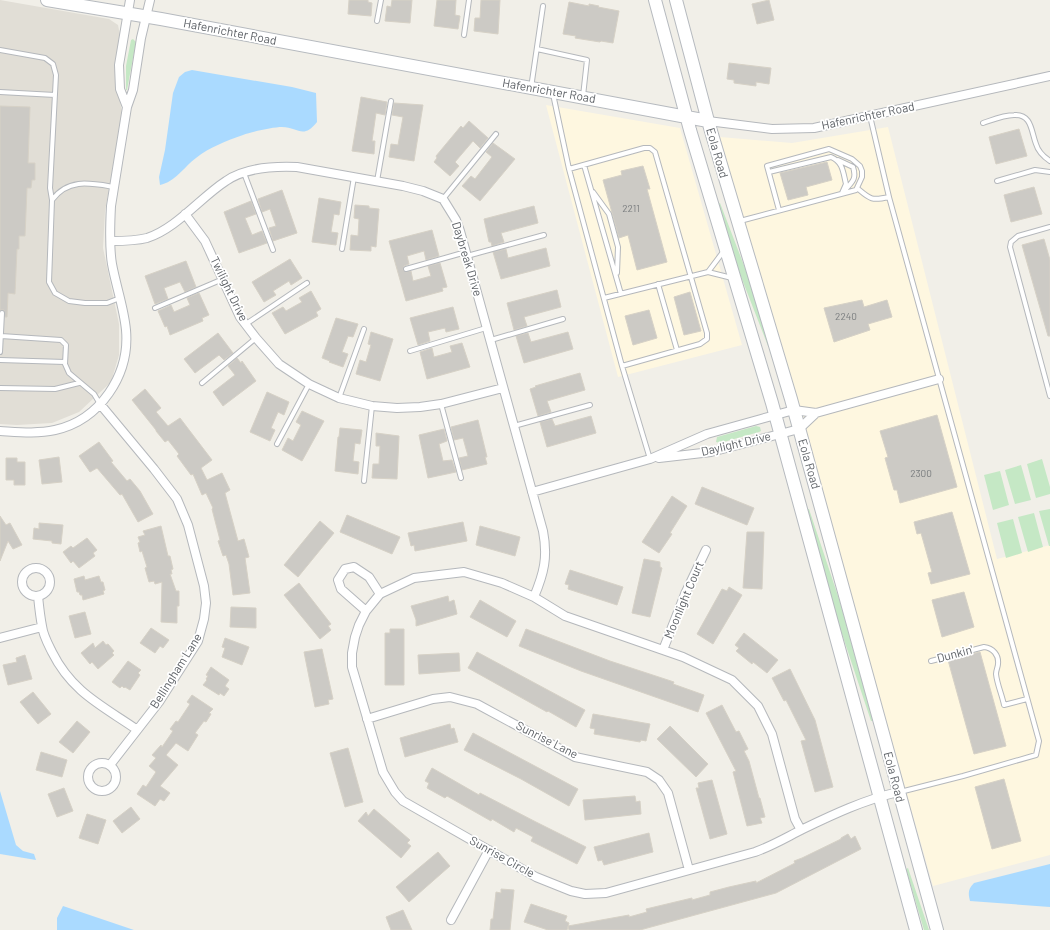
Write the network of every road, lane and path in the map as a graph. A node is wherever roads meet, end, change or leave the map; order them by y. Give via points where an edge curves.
1 (47, 0) edge
2 (130, 0) edge
3 (150, 0) edge
4 (381, 0) edge
5 (469, 0) edge
6 (655, 0) edge
7 (676, 0) edge
8 (543, 6) dead end
9 (128, 13) junction
10 (146, 16) junction
11 (378, 21) dead end
12 (464, 35) dead end
13 (0, 50) edge
14 (537, 50) junction
15 (1050, 76) edge
16 (531, 88) junction
17 (0, 92) edge
18 (553, 92) junction
19 (55, 95) junction
20 (583, 97) junction
21 (391, 101) dead end
22 (127, 107) junction
23 (687, 116) junction
24 (870, 116) junction
25 (708, 121) junction
26 (983, 122) dead end
27 (496, 134) dead end
28 (837, 160) junction
29 (1050, 161) edge
30 (584, 165) junction
31 (569, 169) junction
32 (244, 172) junction
33 (769, 172) junction
34 (1050, 172) edge
35 (354, 178) junction
36 (997, 181) dead end
37 (377, 182) junction
38 (114, 187) junction
39 (591, 188) junction
40 (857, 188) junction
41 (842, 193) junction
42 (889, 197) junction
43 (443, 199) junction
44 (52, 200) junction
45 (779, 210) junction
46 (185, 214) junction
47 (738, 221) junction
48 (1050, 227) edge
49 (544, 235) dead end
50 (111, 241) junction
51 (725, 247) junction
52 (342, 249) dead end
53 (273, 250) dead end
54 (467, 254) junction
55 (406, 269) dead end
56 (708, 272) junction
57 (691, 276) junction
58 (616, 277) junction
59 (223, 279) junction
60 (735, 280) junction
61 (307, 283) dead end
62 (658, 284) junction
63 (621, 294) junction
64 (120, 298) junction
65 (604, 298) junction
66 (155, 308) dead end
67 (2, 313) dead end
68 (562, 319) dead end
69 (246, 324) junction
70 (487, 328) junction
71 (364, 329) dead end
72 (1, 336) junction
73 (256, 338) junction
74 (491, 340) junction
75 (410, 350) dead end
76 (677, 350) junction
77 (0, 352) edge
78 (0, 360) edge
79 (65, 362) junction
80 (622, 366) junction
81 (940, 379) junction
82 (79, 383) junction
83 (202, 383) dead end
84 (309, 384) junction
85 (0, 388) edge
86 (503, 388) junction
87 (1050, 396) edge
88 (339, 398) junction
89 (100, 404) junction
90 (441, 404) junction
91 (590, 405) dead end
92 (372, 406) junction
93 (794, 410) junction
94 (816, 413) junction
95 (775, 415) junction
96 (514, 426) junction
97 (799, 429) junction
98 (0, 431) edge
99 (780, 434) junction
100 (277, 444) dead end
101 (650, 459) junction
102 (461, 478) dead end
103 (364, 481) dead end
104 (532, 492) junction
105 (706, 550) dead end
106 (380, 594) junction
107 (38, 596) dead end
108 (534, 597) junction
109 (366, 611) junction
110 (42, 627) junction
111 (0, 638) edge
112 (663, 650) junction
113 (931, 661) dead end
114 (1027, 699) junction
115 (368, 719) junction
116 (136, 729) junction
117 (110, 765) dead end
118 (898, 792) junction
119 (880, 797) junction
120 (801, 830) junction
121 (489, 850) junction
122 (689, 870) junction
123 (451, 920) dead end
124 (916, 930) edge
125 (937, 930) edge

1 - 9 street, Hafenrichter Road
2 - 9 street
3 - 10 street
4 - 11 lane
5 - 12 lane
6 - 23 street, Eola Road
7 - 25 street, Eola Road
8 - 14 lane
9 - 10 street, Hafenrichter Road
9 - 22 street via 119,65 120,89
10 - 16 street, Hafenrichter Road
10 - 22 street via 133,90
13 - 19 lane via 45,58 53,64 56,75
14 - 16 lane
14 - 20 lane via 587,60
15 - 24 street, Hafenrichter Road
16 - 18 street, Hafenrichter Road
17 - 19 lane
18 - 20 street, Hafenrichter Road
18 - 31 lane
19 - 44 lane via 50,188
20 - 23 street, Hafenrichter Road
21 - 37 lane
22 - 38 street
23 - 25 street, Hafenrichter Road
23 - 51 street, Eola Road
24 - 25 street, Hafenrichter Road via 814,128 795,129 772,129
24 - 42 lane
25 - 47 street, Eola Road
26 - 29 lane via 1013,115 1027,118 1036,145
27 - 43 lane
28 - 33 lane via 831,157 823,158
28 - 41 lane via 846,184
28 - 41 lane via 853,167 855,174 853,181
30 - 31 lane
30 - 39 lane
30 - 57 lane via 644,148 656,152
31 - 65 lane
32 - 35 street via 280,166
32 - 46 street via 227,180
32 - 53 lane
33 - 40 lane via 767,166 829,149 852,158 860,166 862,177
33 - 45 lane
34 - 36 lane via 1035,170
35 - 37 street
35 - 52 lane
37 - 43 street via 423,191
38 - 44 lane via 72,185 57,193
38 - 50 street via 110,219
39 - 58 lane
39 - 58 lane via 609,214 618,247
40 - 41 lane
40 - 42 lane via 875,200
41 - 45 lane
42 - 81 lane
43 - 54 street, Daybreak Drive via 456,220
44 - 64 lane via 49,282 55,293 69,301 85,303 107,303
45 - 47 lane
46 - 50 street via 166,229 148,237
46 - 59 street, Twilight Drive via 205,241
47 - 93 street, Eola Road
48 - 87 lane via 1015,237 1010,247
49 - 54 lane
50 - 64 street via 112,262
51 - 56 lane
51 - 60 street, Eola Road
54 - 55 lane
54 - 70 street, Daybreak Drive
56 - 57 lane
56 - 60 lane
57 - 62 lane
57 - 76 lane via 707,333 706,339 700,344
58 - 63 lane
59 - 66 lane
59 - 69 street, Twilight Drive via 240,317
60 - 95 street, Eola Road
61 - 69 lane
62 - 63 lane
62 - 76 lane
63 - 65 lane
64 - 89 street via 126,330 125,354 116,382
65 - 80 lane
67 - 72 lane
68 - 74 lane
69 - 73 street, Twilight Drive
70 - 74 street, Daybreak Drive
70 - 75 lane
71 - 88 lane
72 - 77 lane
72 - 79 lane via 61,340 66,345
73 - 83 lane
73 - 84 street, Twilight Drive via 279,364
74 - 86 street, Daybreak Drive
76 - 80 lane
78 - 79 lane
79 - 82 lane via 69,373
80 - 101 lane
81 - 94 street, Daylight Drive
81 - 114 lane
82 - 85 lane via 55,388
82 - 89 lane via 94,394
84 - 88 street, Twilight Drive
84 - 100 lane
86 - 90 street, Twilight Drive
86 - 96 street, Daybreak Drive
88 - 92 street, Twilight Drive
89 - 98 street via 83,419 70,426 38,432
89 - 116 street, Bellingham Lane via 177,499 188,525 206,594 204,619 198,640 158,702
90 - 92 street, Twilight Drive via 420,408
90 - 102 lane
91 - 96 lane
92 - 103 lane
93 - 94 street, Daylight Drive
93 - 95 street, Daylight Drive
93 - 97 street, Eola Road
94 - 97 street, Daylight Drive
95 - 99 street, Eola Road
95 - 101 street, Daylight Drive via 707,434
96 - 104 street, Daybreak Drive
97 - 99 street, Daylight Drive
97 - 118 street, Eola Road
99 - 101 street, Daylight Drive via 712,452
99 - 119 street, Eola Road
101 - 104 street, Daylight Drive
104 - 108 street, Daybreak Drive via 543,531 546,555 543,574
105 - 112 street, Moonlight Court
106 - 108 street, Sunrise Circle via 414,578 464,572 502,583
106 - 109 street, Sunrise Circle
106 - 109 street via 369,578 354,567 345,569 338,580 341,589
107 - 110 street
108 - 112 street, Sunrise Circle via 565,616
109 - 115 street, Sunrise Circle via 355,637 352,667
110 - 111 street
110 - 116 street via 57,662 74,685
112 - 120 street, Sunrise Circle via 732,680 758,706 772,734 795,819
113 - 114 lane, Dunkin' via 984,647 989,648 994,651 998,663 996,673 1004,704
114 - 118 lane via 1039,741 1036,754
115 - 121 street, Sunrise Circle via 383,772 395,792 404,801
115 - 122 street, Sunrise Lane via 433,699 450,697 477,704 575,757 647,772 659,780 668,793
116 - 117 street, Bellingham Lane
118 - 119 street, Sunrise Circle
118 - 125 street, Eola Road
119 - 120 street, Sunrise Circle via 846,808
119 - 124 street, Eola Road
120 - 122 street, Sunrise Circle via 755,852
121 - 122 street, Sunrise Circle via 536,877 585,894 606,892
121 - 123 street

